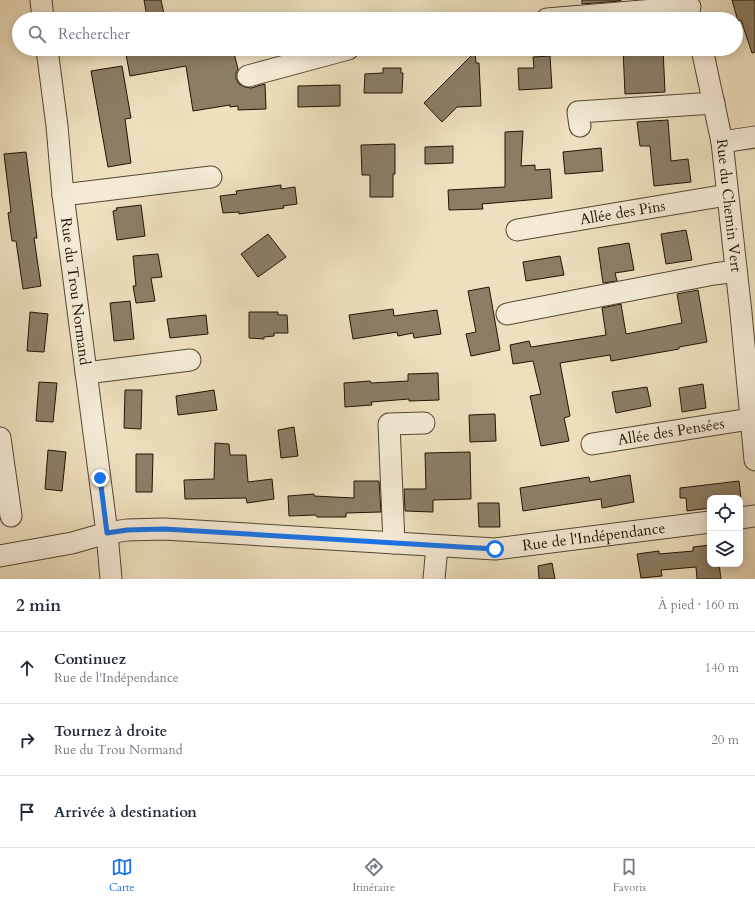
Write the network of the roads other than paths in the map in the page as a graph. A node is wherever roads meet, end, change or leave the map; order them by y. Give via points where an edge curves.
1 (41, 0) edge
2 (691, 9) edge
3 (42, 12) edge
4 (648, 12) edge
5 (48, 56) edge
6 (322, 56) edge
7 (704, 56) edge
8 (248, 76) dead end
9 (714, 103) junction
10 (580, 126) dead end
11 (755, 138) edge
12 (722, 142) junction
13 (211, 177) dead end
14 (63, 195) junction
15 (727, 195) junction
16 (517, 230) dead end
17 (736, 271) junction
18 (507, 314) dead end
19 (190, 360) dead end
20 (86, 373) junction
21 (750, 419) junction
22 (424, 423) dead end
23 (0, 438) edge
24 (592, 444) dead end
25 (755, 460) edge
26 (10, 516) dead end
27 (755, 516) edge
28 (743, 518) edge
29 (707, 522) edge
30 (107, 533) junction
31 (394, 543) junction
32 (437, 546) junction
33 (0, 556) edge
34 (111, 579) edge
35 (434, 579) edge

1 - 3 street
2 - 4 street
5 - 14 street, Rue du Trou Normand
6 - 8 street
7 - 9 street, Rue du Chemin Vert
9 - 10 street via 578,112
9 - 12 street, Rue du Chemin Vert
11 - 12 street
12 - 15 street, Rue du Chemin Vert
13 - 14 street
14 - 20 street, Rue du Trou Normand
15 - 16 street, Allée des Pins
15 - 17 street, Rue du Chemin Vert
17 - 18 street
17 - 21 street, Rue du Chemin Vert
19 - 20 street
20 - 30 street, Rue du Trou Normand
21 - 24 street, Allée des Pensées
21 - 25 street, Rue du Chemin Vert
22 - 31 street via 389,424
23 - 26 street
27 - 28 street
29 - 32 street, Rue de l'Indépendance via 495,549
30 - 31 street, Rue de l'Indépendance via 164,529
30 - 33 street, Rue de l'Indépendance via 72,543
30 - 34 street, Rue du Trou Normand
31 - 32 street, Rue de l'Indépendance
32 - 35 street

